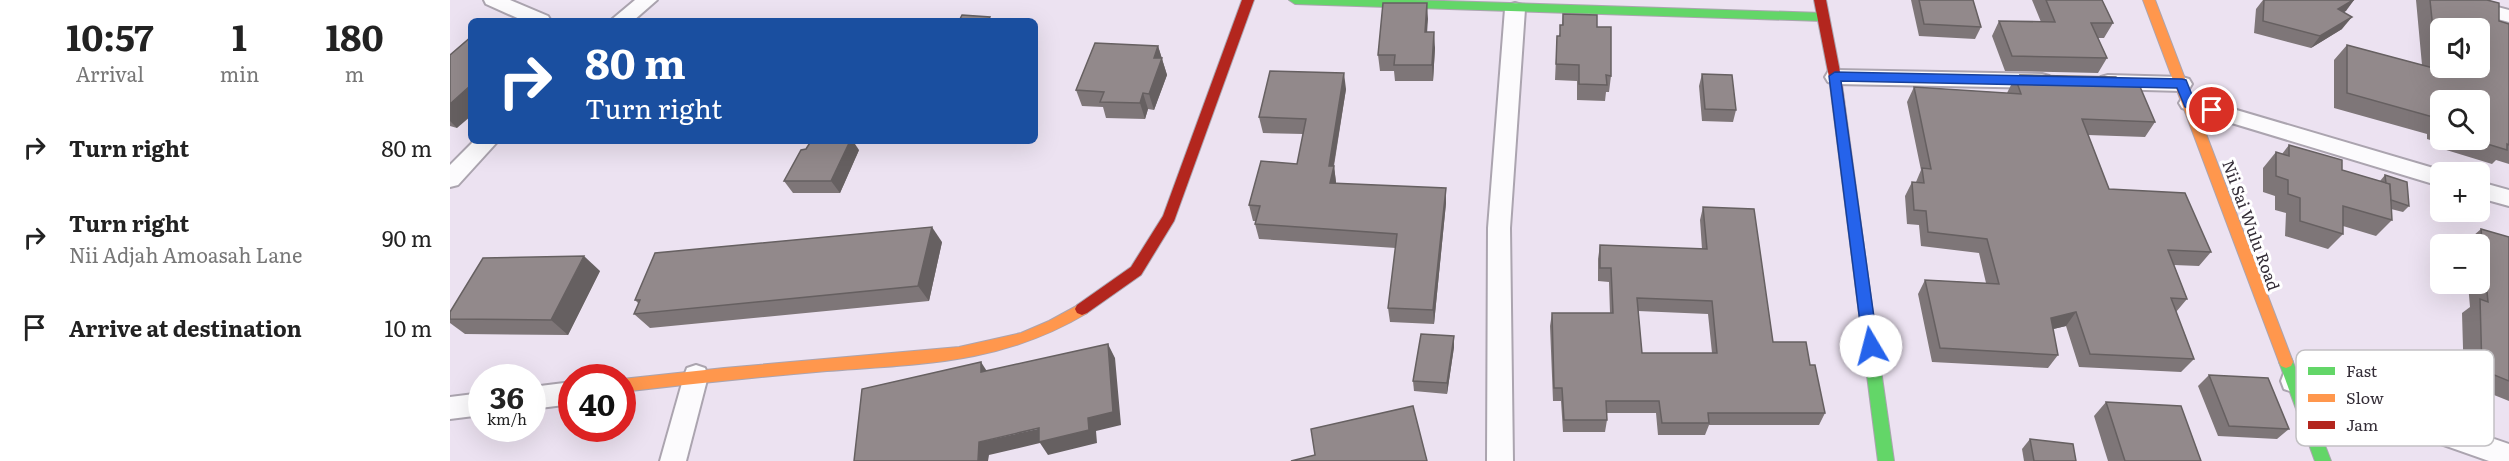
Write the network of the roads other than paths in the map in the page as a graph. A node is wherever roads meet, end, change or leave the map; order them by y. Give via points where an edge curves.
1 (493, 0) edge
2 (648, 0) edge
3 (1248, 0) edge
4 (1295, 0) edge
5 (1820, 0) edge
6 (2150, 0) edge
7 (2447, 0) edge
8 (1515, 9) junction
9 (2509, 16) edge
10 (1822, 17) junction
11 (534, 18) edge
12 (624, 18) edge
13 (1835, 76) junction
14 (2062, 81) edge
15 (2086, 82) edge
16 (2185, 93) junction
17 (485, 144) edge
18 (2430, 175) edge
19 (450, 179) edge
20 (2490, 193) edge
21 (2509, 198) edge
22 (696, 376) junction
23 (2293, 381) junction
24 (2296, 382) edge
25 (636, 384) edge
26 (2296, 389) edge
27 (468, 406) edge
28 (450, 408) edge
29 (2317, 446) edge
30 (2480, 446) edge
31 (2509, 456) edge
32 (1883, 460) edge
33 (673, 461) edge
34 (1500, 461) edge
35 (2323, 461) edge

1 - 11 street
2 - 12 street
3 - 22 street via 1169,217 1136,271 1058,326 970,353
4 - 8 street
5 - 10 street
6 - 16 street, Nii Sai Wulu Road
7 - 9 street
8 - 10 street
8 - 34 street via 1499,228
10 - 13 street
13 - 14 street
13 - 32 street
15 - 16 street
16 - 18 street
16 - 23 street, Nii Sai Wulu Road
17 - 19 street
20 - 21 street
22 - 25 street
22 - 33 street
23 - 24 street
23 - 26 street, Nii Sai Wulu Road
27 - 28 street
29 - 35 street, Nii Sai Wulu Road
30 - 31 street

